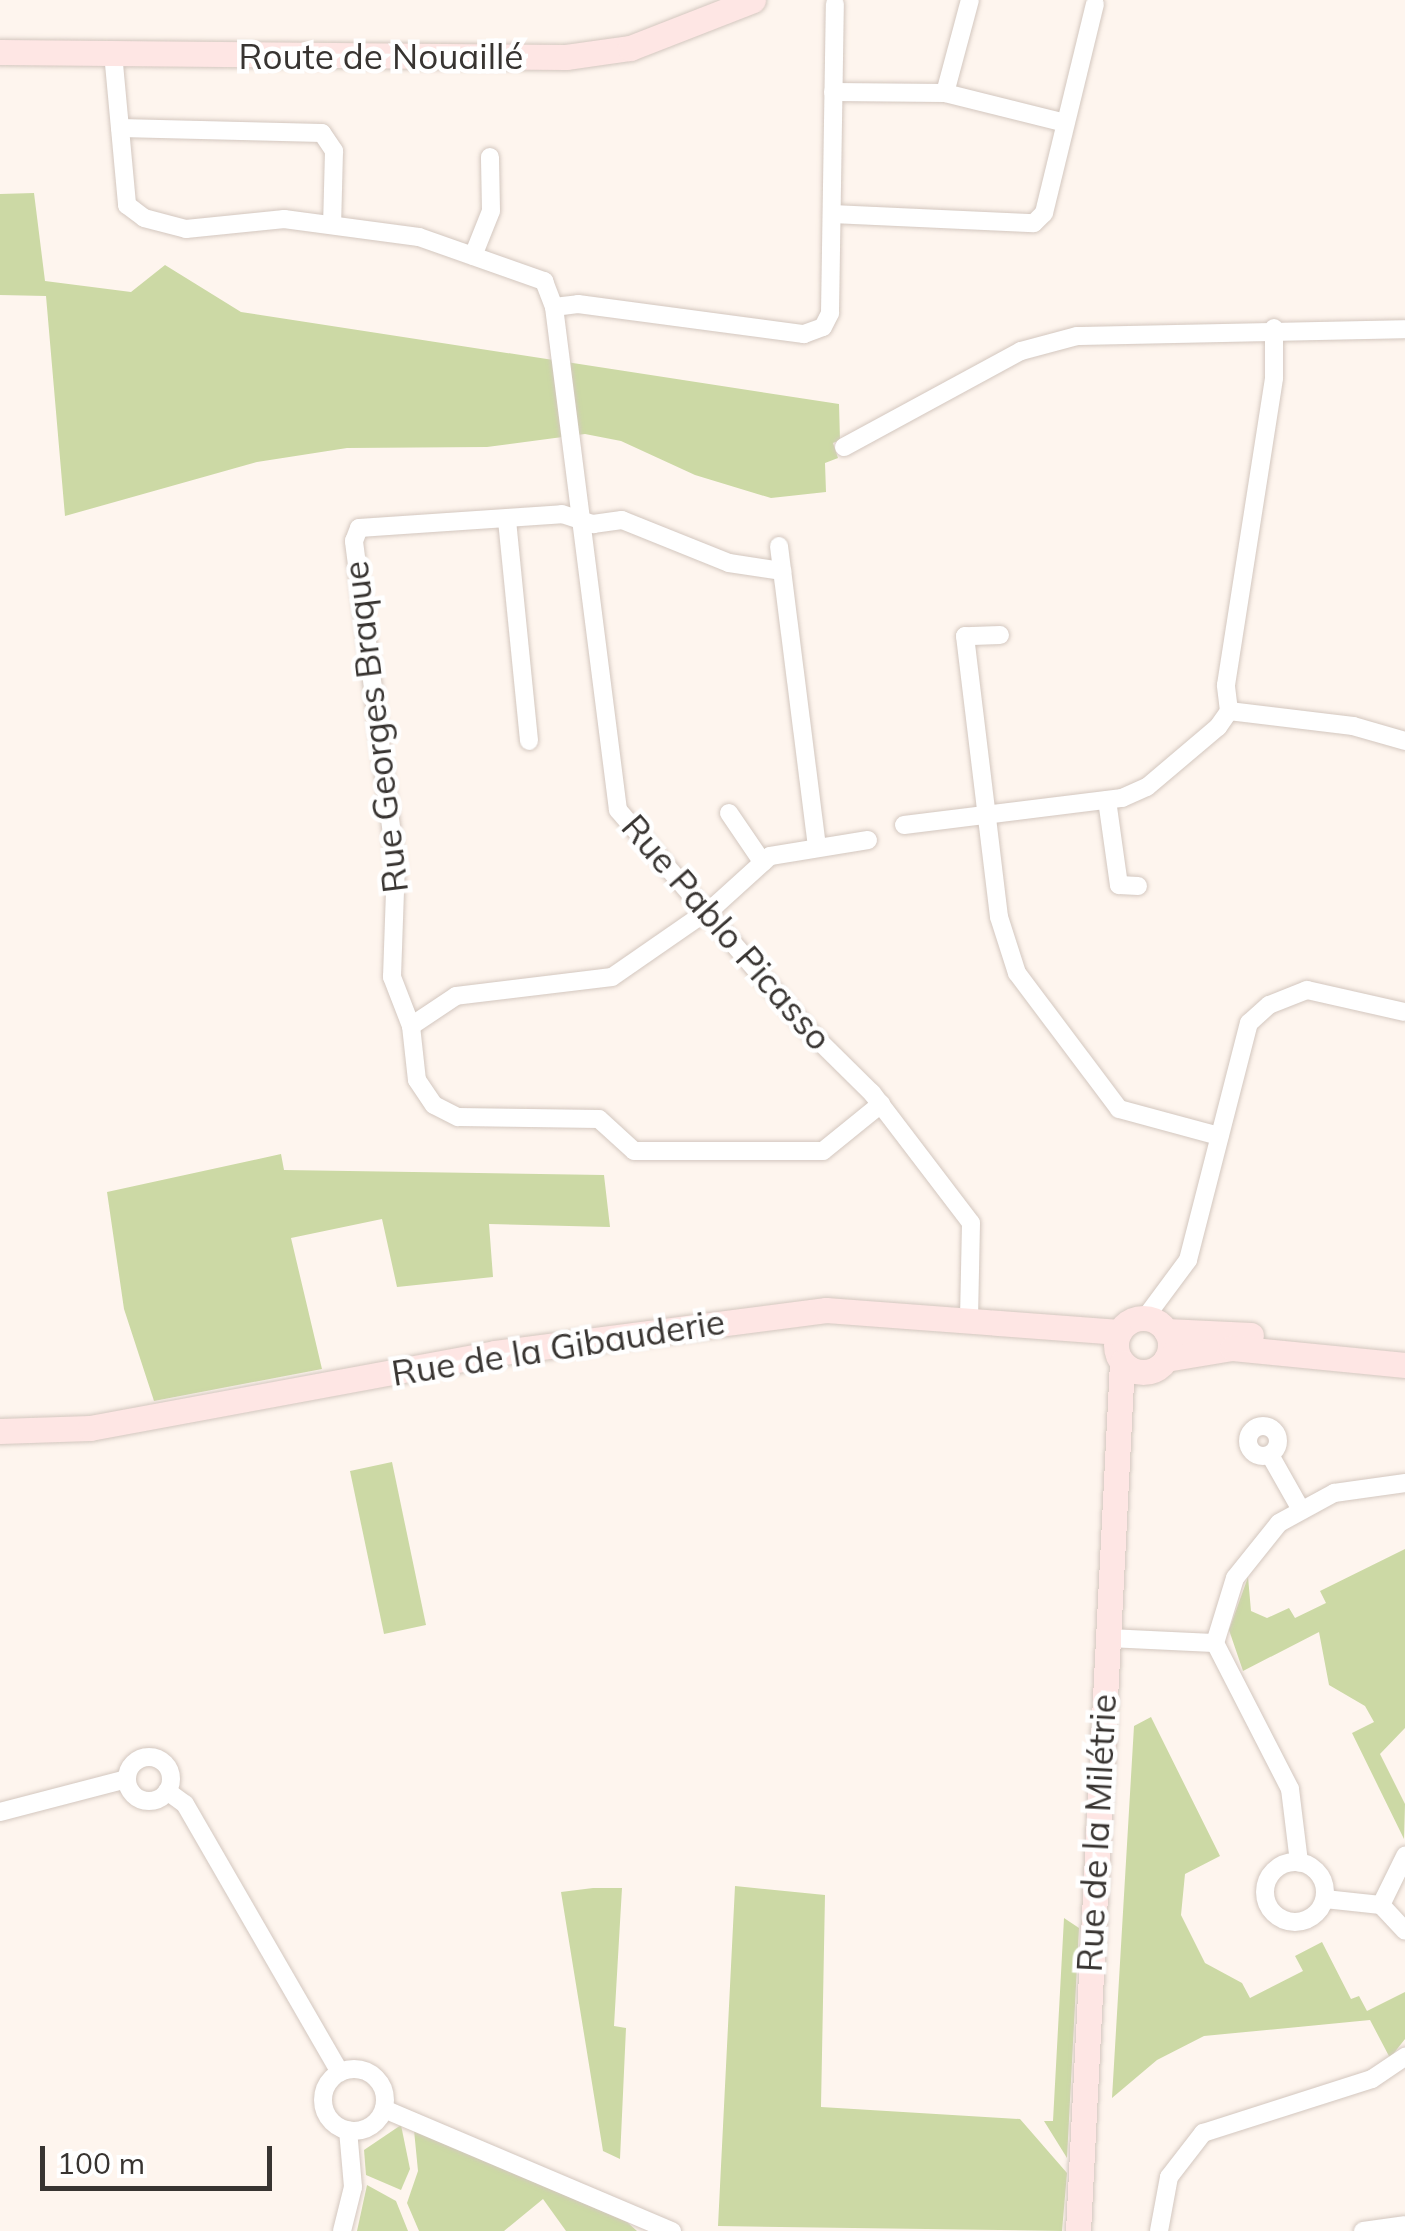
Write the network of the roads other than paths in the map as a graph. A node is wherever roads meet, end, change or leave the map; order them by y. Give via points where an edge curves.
1 (753, 0) edge
2 (970, 0) edge
3 (835, 4) dead end
4 (1094, 4) dead end
5 (0, 52) edge
6 (112, 53) junction
7 (833, 92) junction
8 (945, 93) junction
9 (1061, 122) junction
10 (120, 128) junction
11 (490, 157) dead end
12 (832, 214) junction
13 (332, 225) junction
14 (473, 256) junction
15 (554, 307) junction
16 (1274, 328) junction
17 (1405, 328) edge
18 (844, 448) dead end
19 (507, 520) junction
20 (580, 520) junction
21 (778, 546) dead end
22 (782, 572) junction
23 (1000, 635) dead end
24 (1229, 710) junction
25 (529, 741) dead end
26 (1405, 741) edge
27 (1107, 800) junction
28 (729, 814) dead end
29 (986, 814) junction
30 (904, 824) dead end
31 (868, 840) dead end
32 (817, 848) junction
33 (763, 863) junction
34 (1138, 886) dead end
35 (704, 910) junction
36 (1405, 1012) edge
37 (411, 1026) junction
38 (881, 1104) junction
39 (1219, 1136) junction
40 (970, 1317) junction
41 (1156, 1325) junction
42 (1119, 1332) junction
43 (1405, 1350) edge
44 (1166, 1359) junction
45 (1405, 1365) edge
46 (1132, 1367) junction
47 (0, 1431) edge
48 (1270, 1455) dead end
49 (1405, 1483) edge
50 (1300, 1508) junction
51 (1106, 1638) junction
52 (1215, 1642) junction
53 (127, 1778) junction
54 (168, 1790) junction
55 (0, 1812) edge
56 (1405, 1856) edge
57 (1299, 1862) junction
58 (1325, 1899) junction
59 (1381, 1905) junction
60 (1405, 1931) edge
61 (1405, 2056) edge
62 (340, 2072) junction
63 (384, 2109) junction
64 (348, 2130) junction
65 (630, 2215) junction
66 (1405, 2224) edge
67 (342, 2231) edge
68 (644, 2231) edge
69 (672, 2231) edge
70 (1078, 2231) edge
71 (1159, 2231) edge
72 (1364, 2231) edge

1 - 6 street, Route de Nouaillé via 630,48 566,57
2 - 8 street
3 - 7 street
4 - 9 street via 1094,26
5 - 6 street, Route de Nouaillé
6 - 10 street
7 - 8 street
7 - 12 street
8 - 9 street
9 - 12 street via 1044,213 1034,223
10 - 13 street via 127,205 144,218 186,229 284,219
10 - 13 street via 322,132 334,151
11 - 14 street via 491,210
12 - 15 street via 830,313 814,333
13 - 14 street via 419,237
14 - 15 street via 544,281
15 - 20 street, Rue Pablo Picasso
16 - 17 street
16 - 18 street via 1050,342
16 - 24 street via 1274,378 1226,685
19 - 20 street, Rue Georges Braque via 562,514
19 - 25 street
19 - 37 street, Rue Georges Braque via 371,523 359,528 354,541 396,865 392,978
20 - 22 street, Rue Georges Braque via 622,520 729,563
20 - 35 street, Rue Pablo Picasso via 613,794 628,824
21 - 22 street
22 - 32 street
23 - 29 street via 965,636
24 - 26 street via 1353,726
24 - 27 street via 1146,787
27 - 29 street
27 - 34 street via 1119,885
28 - 33 street
29 - 30 street
29 - 39 street via 999,917 1025,985 1118,1109
31 - 32 street
32 - 33 street
33 - 35 street
35 - 37 street via 612,977 456,996
35 - 38 street, Rue Pablo Picasso
36 - 39 street via 1306,990 1269,1005 1250,1023
37 - 38 street via 417,1080 434,1105 458,1116 599,1119 634,1151 823,1151
38 - 40 street, Rue Pablo Picasso via 970,1223
39 - 41 street via 1188,1260
40 - 42 street, Rue de la Gibauderie
40 - 47 street, Rue de la Gibauderie via 826,1310 632,1332 90,1428
41 - 42 street
41 - 43 street
41 - 44 street
42 - 46 street, Rue de la Milétrie
44 - 45 street via 1232,1348
44 - 46 street
46 - 51 street, Rue de la Milétrie via 1117,1436
48 - 50 street
49 - 50 street via 1358,1487
50 - 52 street via 1246,1560 1227,1594
51 - 52 street
51 - 70 street, Rue de la Milétrie
52 - 57 street via 1290,1789
53 - 54 street via 142,1800
53 - 54 street via 136,1762 156,1758 169,1771
53 - 55 street
54 - 62 street via 185,1804
56 - 59 street
57 - 58 street via 1320,1874
57 - 58 street via 1272,1872 1265,1891 1271,1910 1297,1922 1315,1915
58 - 59 street
59 - 60 street
61 - 71 street via 1372,2079 1204,2133 1169,2176
62 - 63 street via 375,2077
62 - 64 street via 326,2088 324,2106 332,2122
63 - 64 street via 366,2128
63 - 65 street
64 - 67 street via 352,2199
65 - 68 street
65 - 69 street
66 - 72 street

